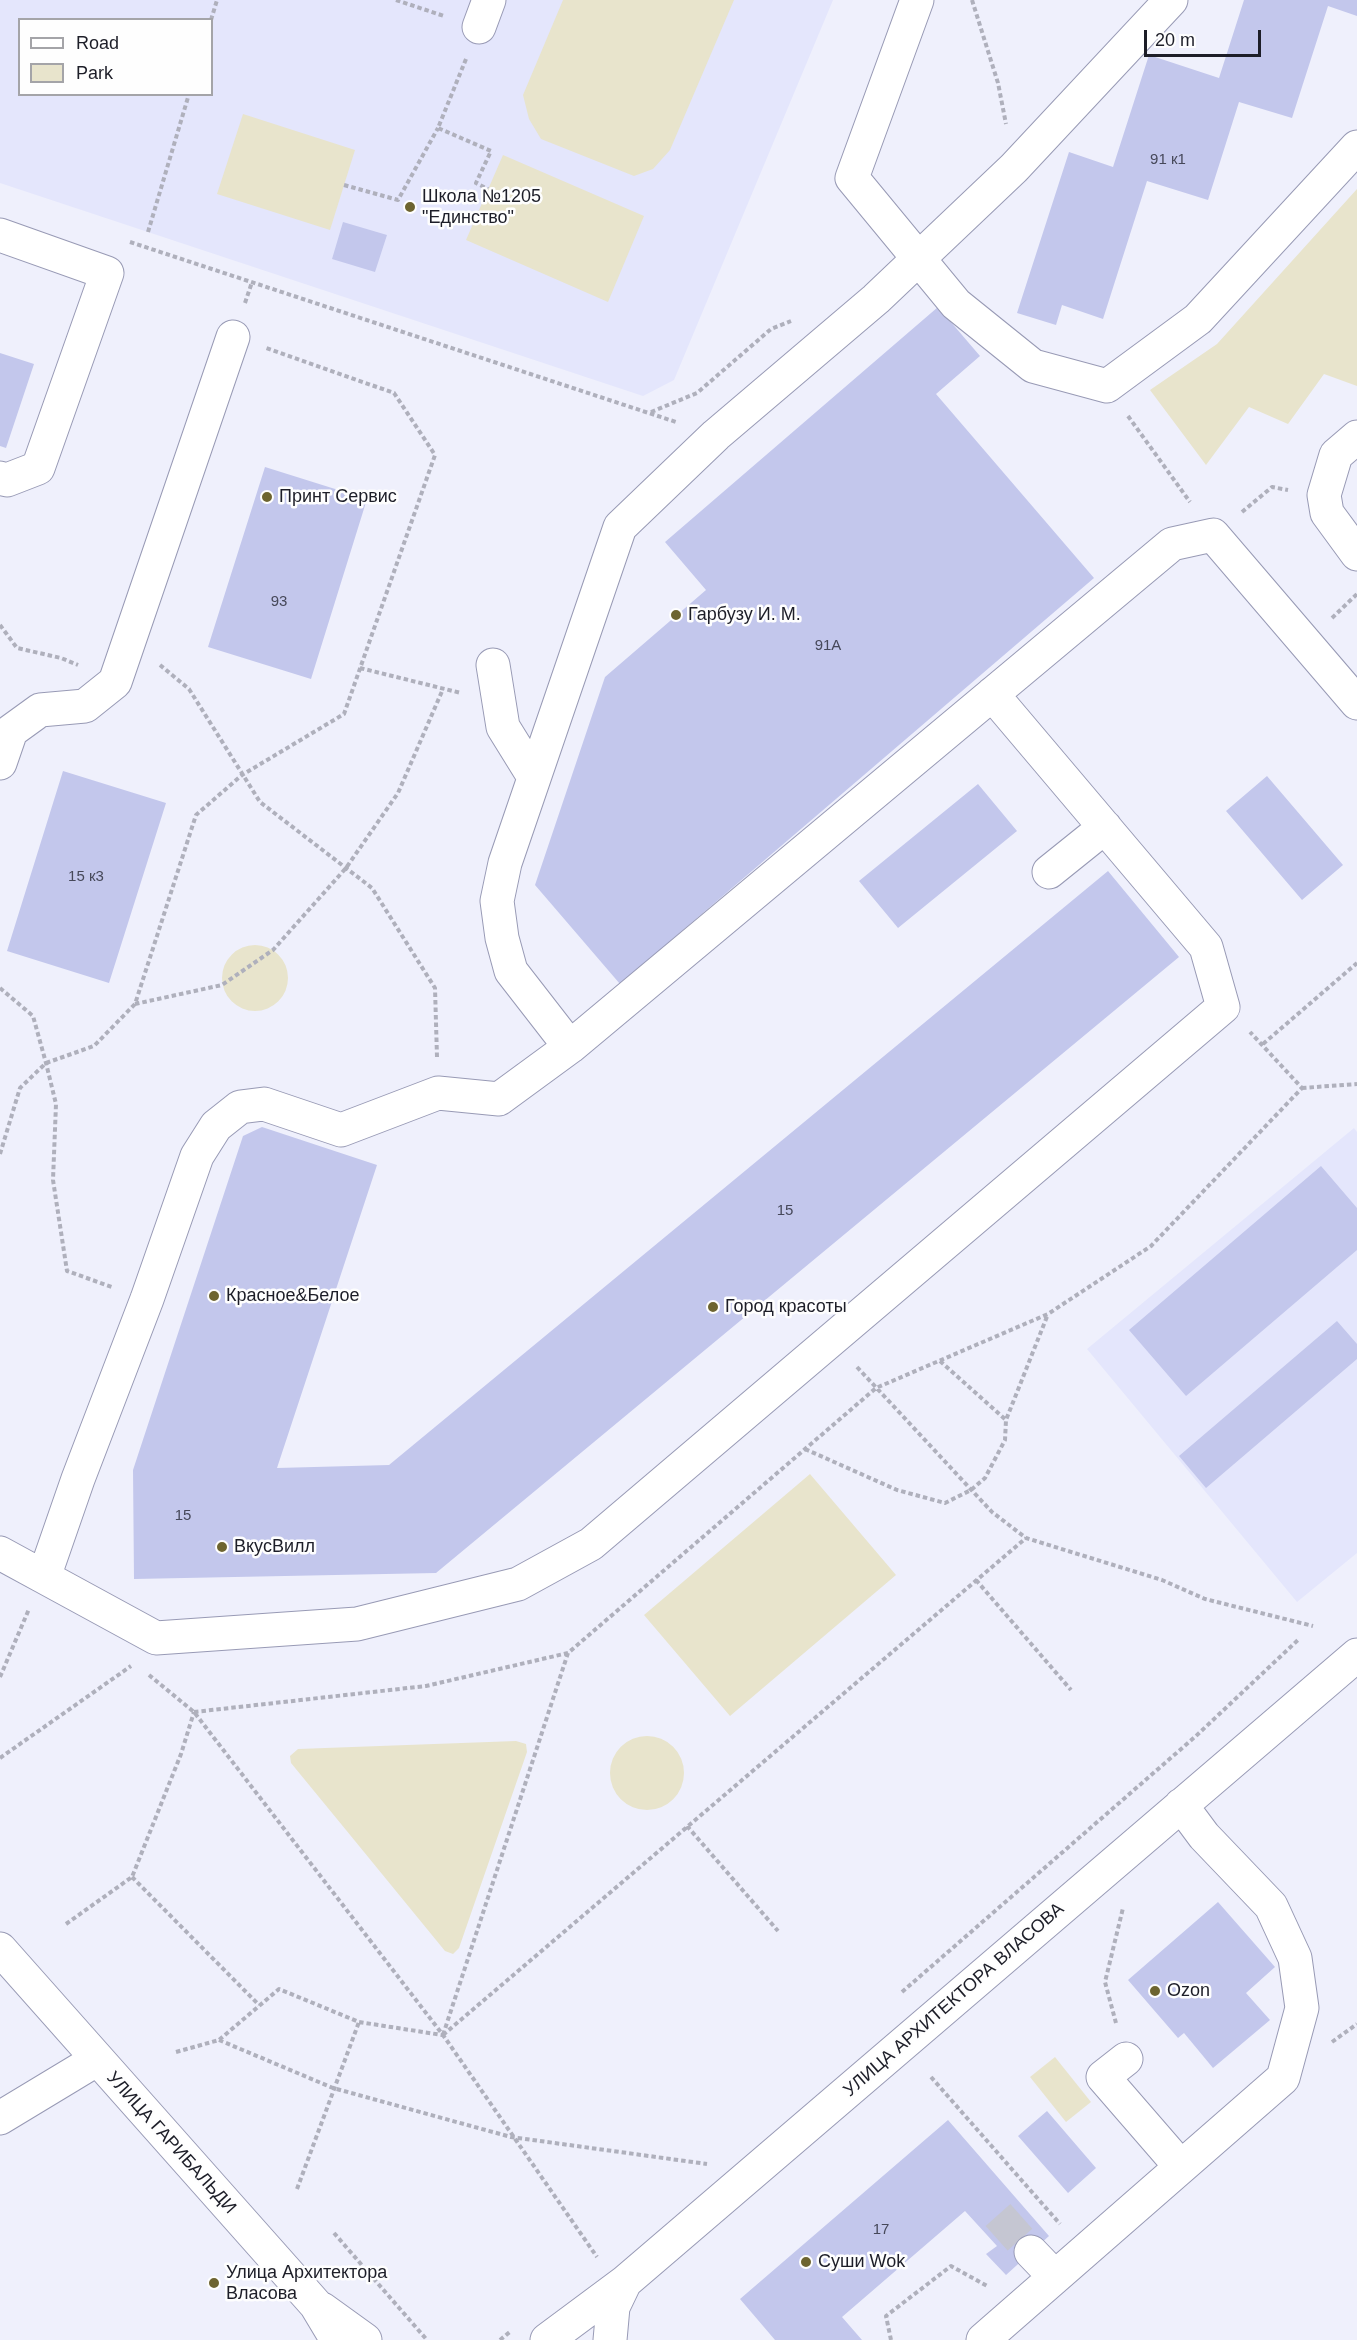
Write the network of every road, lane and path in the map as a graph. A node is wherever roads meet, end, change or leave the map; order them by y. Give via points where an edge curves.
1 (217, 0) edge
2 (396, 0) edge
3 (917, 0) edge
4 (972, 0) edge
5 (1171, 0) edge
6 (484, 14) edge
7 (212, 18) edge
8 (188, 96) edge
9 (438, 128) junction
10 (1357, 147) edge
11 (1014, 168) junction
12 (344, 185) dead end
13 (488, 189) dead end
14 (148, 232) dead end
15 (0, 235) edge
16 (128, 242) dead end
17 (919, 258) junction
18 (233, 337) joint
19 (1107, 386) junction
20 (716, 435) junction
21 (1357, 437) edge
22 (0, 478) edge
23 (1324, 495) junction
24 (1213, 535) junction
25 (1357, 554) edge
26 (0, 625) edge
27 (130, 640) junction
28 (493, 665) dead end
29 (360, 668) junction
30 (115, 682) junction
31 (443, 689) junction
32 (992, 694) junction
33 (499, 703) junction
34 (1357, 703) edge
35 (0, 763) edge
36 (243, 775) junction
37 (534, 777) junction
38 (1105, 826) junction
39 (346, 868) junction
40 (1049, 872) dead end
41 (1357, 963) edge
42 (0, 988) edge
43 (135, 1004) junction
44 (1223, 1007) junction
45 (1263, 1044) junction
46 (570, 1047) junction
47 (46, 1064) junction
48 (1357, 1084) edge
49 (1302, 1088) junction
50 (438, 1093) junction
51 (0, 1154) edge
52 (147, 1299) junction
53 (1048, 1314) junction
54 (832, 1339) junction
55 (940, 1360) junction
56 (876, 1388) junction
57 (1006, 1420) junction
58 (805, 1449) junction
59 (971, 1490) junction
60 (1026, 1538) junction
61 (0, 1553) edge
62 (44, 1577) junction
63 (976, 1580) junction
64 (1313, 1626) dead end
65 (568, 1653) junction
66 (1357, 1654) edge
67 (135, 1663) dead end
68 (0, 1677) edge
69 (1071, 1690) dead end
70 (194, 1712) junction
71 (0, 1758) edge
72 (1181, 1805) junction
73 (687, 1826) junction
74 (132, 1877) junction
75 (1123, 1908) dead end
76 (66, 1924) dead end
77 (778, 1931) dead end
78 (0, 1949) edge
79 (259, 2005) junction
80 (359, 2022) junction
81 (442, 2036) junction
82 (219, 2040) junction
83 (176, 2052) dead end
84 (1126, 2059) joint
85 (96, 2060) junction
86 (931, 2077) dead end
87 (333, 2088) junction
88 (0, 2118) edge
89 (511, 2137) junction
90 (711, 2164) dead end
91 (1181, 2167) junction
92 (297, 2189) dead end
93 (334, 2233) dead end
94 (1031, 2252) tunnel mouth
95 (1084, 2252) junction
96 (599, 2260) dead end
97 (1055, 2277) junction
98 (626, 2282) junction
99 (316, 2305) junction
100 (1023, 2305) junction
101 (337, 2340) edge
102 (364, 2340) edge
103 (427, 2340) edge
104 (547, 2340) edge
105 (610, 2340) edge
106 (891, 2340) edge
107 (983, 2340) edge

1 - 7 path
2 - 6 path
3 - 17 street via 852,178
4 - 11 path via 998,83
5 - 11 street
6 - 9 path
8 - 14 path
9 - 12 path via 398,200
9 - 13 path via 491,151 476,183
10 - 19 street via 1198,319
11 - 17 street
15 - 22 street via 106,273 38,468 6,480
16 - 20 path
17 - 19 street via 956,304 1033,366
17 - 20 street
18 - 27 street
18 - 29 path via 394,393 435,455
19 - 24 path
20 - 37 street via 620,527
21 - 23 street via 1336,455
23 - 24 path via 1272,487
23 - 25 street via 1327,513
24 - 32 street via 1172,544
24 - 34 street
26 - 30 path via 17,648 61,658
27 - 30 street
27 - 36 path via 189,689
28 - 33 street
29 - 31 path
29 - 36 path via 344,714
30 - 35 street via 85,706 40,710 11,731
31 - 33 path
31 - 39 path via 398,794
32 - 38 street
32 - 46 street
33 - 37 street via 503,727
36 - 39 path via 260,802
36 - 43 path via 196,814
37 - 46 street via 497,900 501,939 511,970
38 - 40 street
38 - 44 street via 1206,947
39 - 43 path via 273,950 222,985
39 - 50 path via 372,888 435,988
41 - 45 path
42 - 47 path via 33,1016
43 - 47 path via 94,1046
44 - 45 path
44 - 54 street
45 - 49 path
46 - 50 street via 499,1099
47 - 51 path via 20,1089
47 - 52 path via 56,1104 53,1180 67,1271
48 - 49 path
49 - 53 path via 1151,1246
50 - 52 street via 341,1130 264,1104 240,1107 216,1126 197,1156
52 - 62 street
53 - 55 path
53 - 57 path
54 - 56 path
54 - 62 street via 591,1544 518,1584 357,1624 156,1638
55 - 56 path
55 - 57 path
56 - 58 path
56 - 59 path
57 - 59 path via 1005,1440 994,1462 985,1478
58 - 59 path via 897,1491 945,1503
58 - 65 path
59 - 60 path
60 - 63 path
60 - 64 path via 1162,1581 1205,1599
61 - 62 street
62 - 68 path
63 - 69 path
63 - 73 path
65 - 70 path via 426,1686
65 - 81 path
66 - 72 street, УЛИЦА АРХИТЕКТОРА ВЛАСОВА
67 - 71 path
70 - 74 path
70 - 81 path
72 - 91 street via 1204,1836 1271,1906 1295,1958 1302,2008 1283,2078
72 - 98 street, УЛИЦА АРХИТЕКТОРА ВЛАСОВА
73 - 77 path
73 - 81 path
74 - 76 path
74 - 79 path
75 - 84 path via 1105,1982
78 - 85 street, УЛИЦА ГАРИБАЛЬДИ
79 - 80 path via 279,1989
79 - 82 path
80 - 81 path
80 - 87 path
81 - 89 path
82 - 83 path
82 - 87 path
84 - 91 street via 1103,2077
85 - 88 street
85 - 99 street, УЛИЦА ГАРИБАЛЬДИ
86 - 95 path
87 - 89 path
87 - 92 path
89 - 90 path
89 - 96 path
91 - 95 street
93 - 103 path
94 - 97 street
95 - 97 street
97 - 100 street
98 - 104 street, УЛИЦА АРХИТЕКТОРА ВЛАСОВА
98 - 105 street via 613,2307
99 - 101 street, УЛИЦА ГАРИБАЛЬДИ
99 - 102 street
100 - 106 path via 951,2266 886,2316
100 - 107 street

